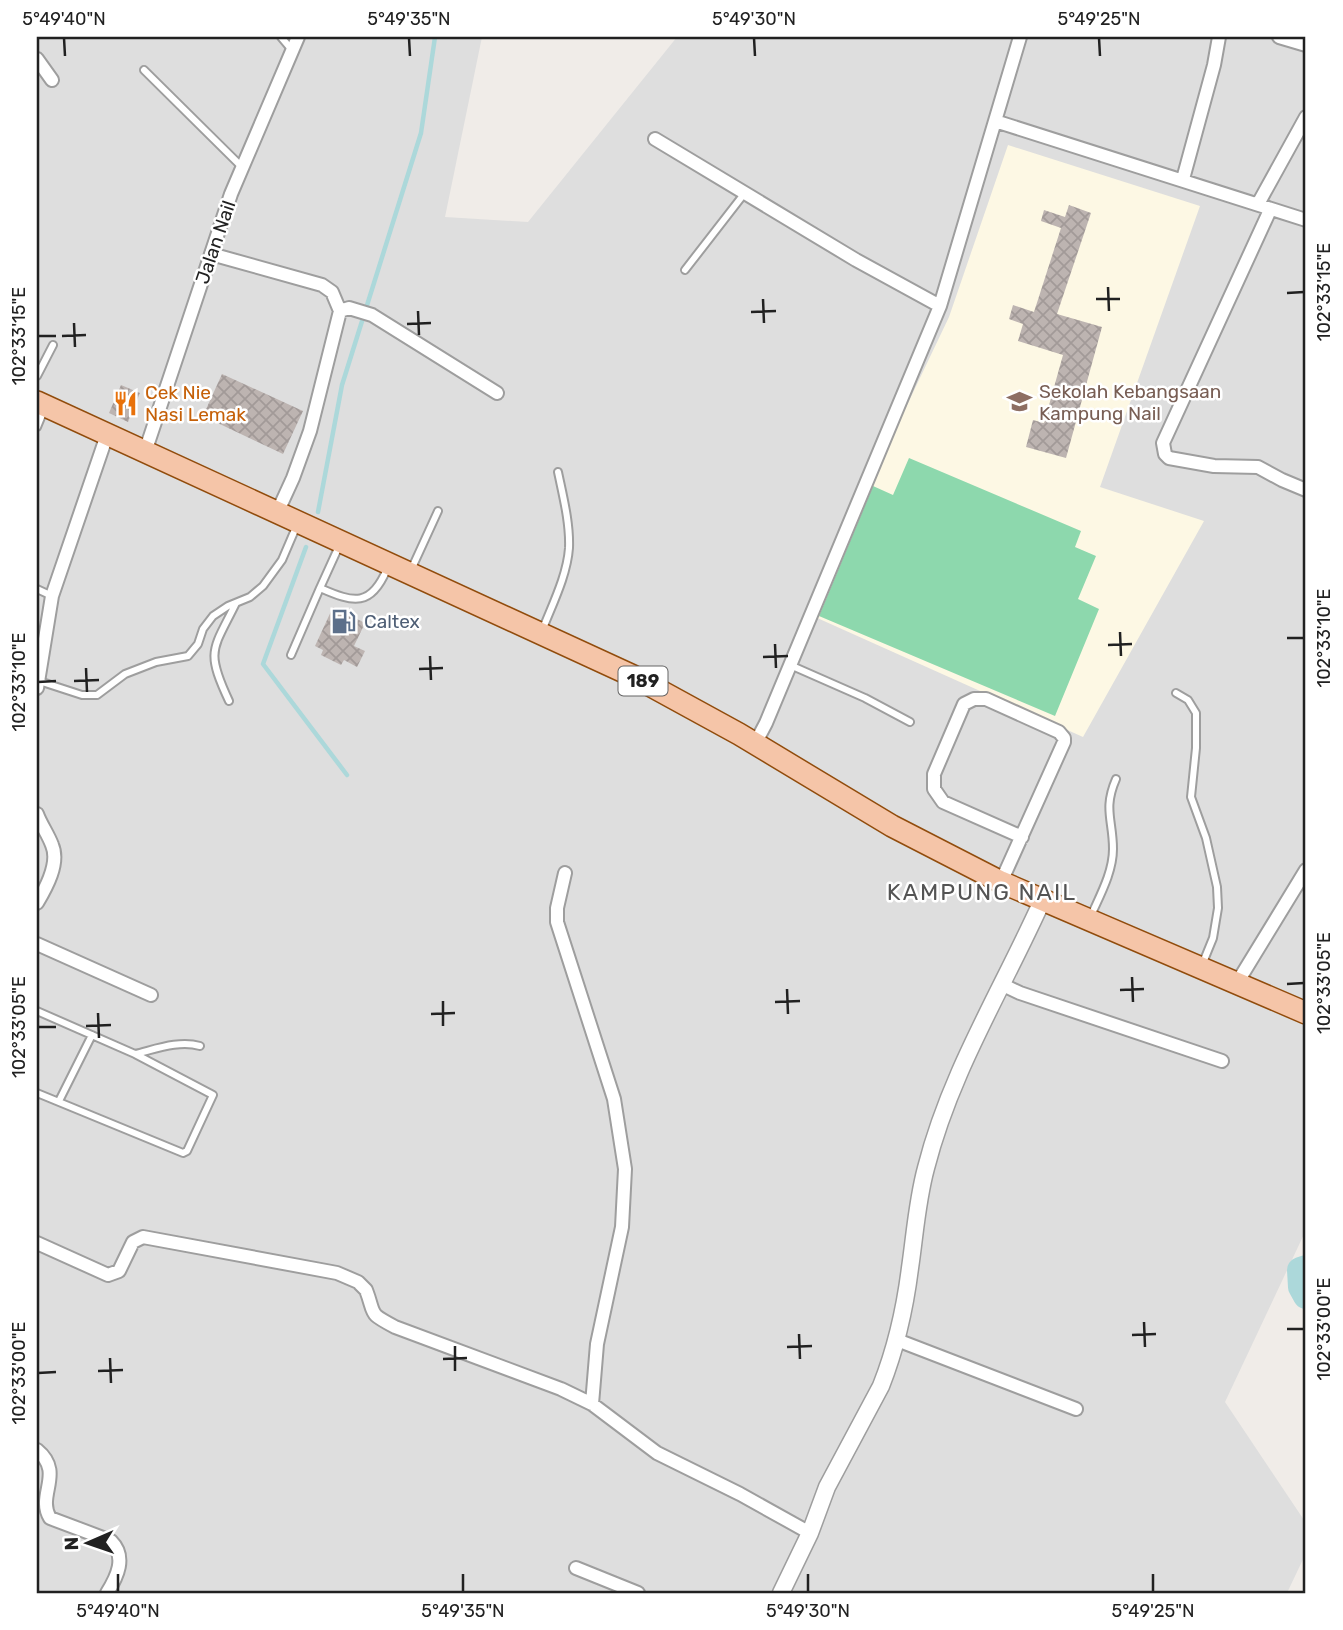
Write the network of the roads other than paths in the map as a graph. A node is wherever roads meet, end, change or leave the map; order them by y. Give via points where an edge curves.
1 (282, 37) edge
2 (298, 37) edge
3 (1219, 37) edge
4 (1279, 37) edge
5 (1018, 38) edge
6 (1306, 46) edge
7 (292, 50) junction
8 (37, 59) edge
9 (144, 70) dead end
10 (52, 80) dead end
11 (1306, 117) edge
12 (995, 121) junction
13 (655, 139) dead end
14 (243, 168) junction
15 (1186, 180) junction
16 (745, 192) junction
17 (1264, 207) junction
18 (1306, 220) edge
19 (211, 254) junction
20 (685, 270) dead end
21 (940, 306) junction
22 (340, 311) junction
23 (53, 345) dead end
24 (37, 376) edge
25 (497, 393) dead end
26 (41, 404) edge
27 (37, 427) edge
28 (107, 435) junction
29 (145, 452) junction
30 (558, 472) dead end
31 (1306, 490) edge
32 (438, 511) dead end
33 (277, 513) junction
34 (298, 523) junction
35 (341, 542) junction
36 (389, 564) junction
37 (410, 573) junction
38 (320, 588) junction
39 (37, 589) edge
40 (52, 596) junction
41 (236, 603) junction
42 (541, 632) junction
43 (290, 655) dead end
44 (790, 665) junction
45 (38, 685) edge
46 (1176, 693) dead end
47 (229, 701) dead end
48 (910, 722) dead end
49 (755, 744) junction
50 (1116, 779) dead end
51 (37, 814) edge
52 (1022, 837) junction
53 (1306, 870) edge
54 (565, 873) dead end
55 (1001, 882) junction
56 (1042, 901) junction
57 (37, 903) edge
58 (1089, 921) junction
59 (37, 944) edge
60 (1201, 968) junction
61 (1237, 983) junction
62 (1001, 984) junction
63 (151, 995) dead end
64 (37, 1011) edge
65 (1306, 1013) edge
66 (92, 1035) junction
67 (200, 1046) dead end
68 (135, 1054) junction
69 (1222, 1062) dead end
70 (37, 1093) edge
71 (60, 1101) junction
72 (37, 1243) edge
73 (897, 1340) junction
74 (592, 1404) junction
75 (1076, 1409) dead end
76 (37, 1450) edge
77 (810, 1533) junction
78 (576, 1568) dead end
79 (107, 1593) edge
80 (638, 1593) edge
81 (780, 1593) edge

1 - 7 lane
2 - 7 street, Jalan Nail
3 - 15 street
4 - 6 street
5 - 12 street
7 - 14 street, Jalan Nail
8 - 10 street
9 - 14 lane
11 - 17 street
12 - 15 street
12 - 21 street
13 - 16 street
14 - 19 street, Jalan Nail
15 - 17 street
16 - 20 lane
16 - 21 street
17 - 18 street
17 - 31 street via 1163,443 1169,458 1258,467
19 - 22 street via 322,285 332,292
19 - 29 street, Jalan Nail
21 - 44 street
22 - 25 street via 366,312
22 - 33 street via 310,431
23 - 24 lane
26 - 27 lane
26 - 28 main road, 189
28 - 29 main road, 189
28 - 40 street
29 - 33 main road, 189
30 - 42 lane via 569,547
32 - 37 lane
33 - 34 main road, 189
34 - 35 main road, 189
34 - 41 lane via 277,569 250,597
35 - 36 main road, 189
35 - 38 lane
36 - 37 main road, 189
36 - 38 lane via 380,586 368,597 339,597
37 - 42 main road, 189
38 - 43 lane
39 - 40 lane
40 - 45 street
41 - 45 lane via 214,615 188,656 125,674 97,695
41 - 47 lane via 214,647 215,672
42 - 49 main road, 189 via 652,686
44 - 48 lane
44 - 49 street
46 - 60 lane via 1188,700 1196,713 1191,797 1217,887 1213,938
49 - 55 main road, 189 via 892,826
50 - 58 lane via 1108,807 1112,860
51 - 57 street via 54,847 53,864
52 - 52 street via 1064,738 986,699 974,699 964,704 934,774 934,789 943,802
52 - 55 street
53 - 61 street
54 - 74 street via 557,922 614,1099 625,1169 622,1227 597,1344
55 - 56 main road, 189
56 - 58 main road, 189
56 - 62 street
58 - 60 main road, 189
59 - 63 street
60 - 61 main road, 189
61 - 65 main road, 189
62 - 69 street
62 - 73 street via 937,1129 926,1167
64 - 66 lane
66 - 68 lane
66 - 71 lane
67 - 68 lane via 175,1045
68 - 71 lane via 212,1094 185,1153
70 - 71 lane
72 - 74 street via 108,1275 119,1271 133,1242 143,1237 337,1273 363,1286 373,1315 395,1327
73 - 75 street
73 - 77 street via 881,1386 827,1487
74 - 77 street via 657,1453
76 - 79 street via 50,1467 46,1508 50,1518 111,1541 118,1549 119,1572
77 - 81 street
78 - 80 street

